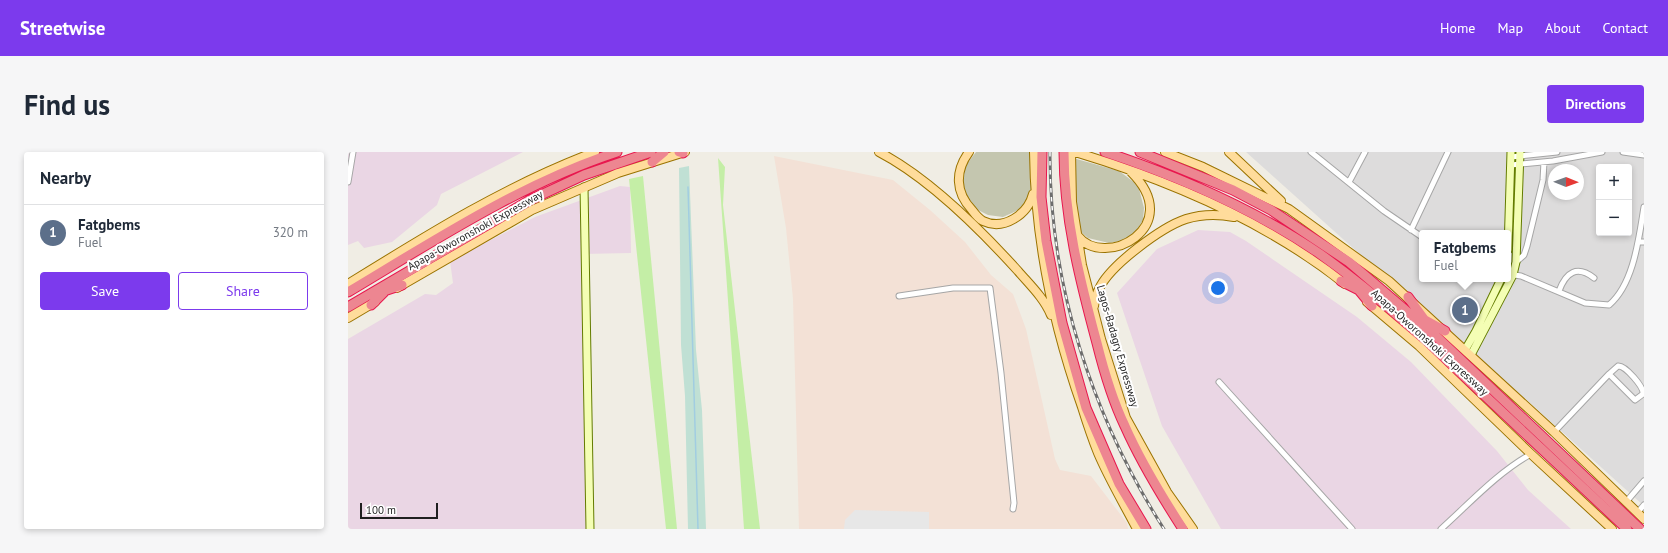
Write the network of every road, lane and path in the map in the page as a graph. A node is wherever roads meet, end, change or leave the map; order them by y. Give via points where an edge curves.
1 (354, 152) edge
2 (594, 152) edge
3 (617, 152) edge
4 (651, 152) edge
5 (664, 152) edge
6 (683, 152) edge
7 (879, 152) edge
8 (969, 152) edge
9 (1034, 152) edge
10 (1042, 152) edge
11 (1064, 152) edge
12 (1071, 152) edge
13 (1075, 152) edge
14 (1105, 152) edge
15 (1140, 152) edge
16 (1165, 152) edge
17 (1229, 152) edge
18 (1311, 152) edge
19 (1365, 152) edge
20 (1448, 152) edge
21 (1557, 152) edge
22 (1602, 152) edge
23 (1623, 152) edge
24 (1511, 154) edge
25 (1520, 154) edge
26 (1644, 155) edge
27 (652, 162) junction
28 (1544, 162) junction
29 (1520, 164) junction
30 (1511, 165) junction
31 (1129, 170) junction
32 (348, 182) edge
33 (1348, 182) junction
34 (584, 187) junction
35 (1035, 190) junction
36 (1644, 207) edge
37 (1289, 209) junction
38 (1247, 220) junction
39 (1411, 230) junction
40 (1509, 230) edge
41 (1419, 235) edge
42 (1078, 236) junction
43 (1638, 242) junction
44 (1644, 242) edge
45 (1516, 262) junction
46 (1511, 272) edge
47 (1511, 274) edge
48 (1344, 277) junction
49 (1594, 278) dead end
50 (357, 279) junction
51 (348, 280) edge
52 (394, 280) junction
53 (1500, 282) edge
54 (1506, 282) edge
55 (348, 284) edge
56 (402, 285) junction
57 (1559, 291) junction
58 (348, 292) edge
59 (384, 292) junction
60 (899, 296) dead end
61 (1408, 296) junction
62 (364, 298) junction
63 (1374, 302) junction
64 (371, 305) junction
65 (1401, 306) junction
66 (348, 307) edge
67 (1094, 308) junction
68 (348, 318) edge
69 (1425, 320) junction
70 (1441, 335) junction
71 (1059, 336) junction
72 (1468, 352) junction
73 (1609, 374) junction
74 (1219, 382) dead end
75 (1554, 432) junction
76 (1531, 454) junction
77 (1644, 481) edge
78 (1626, 502) junction
79 (1644, 505) edge
80 (1013, 509) dead end
81 (1637, 512) junction
82 (1644, 519) edge
83 (590, 529) edge
84 (1137, 529) edge
85 (1146, 529) edge
86 (1183, 529) edge
87 (1193, 529) edge
88 (1352, 529) edge
89 (1441, 529) edge
90 (1612, 529) edge
91 (1627, 529) edge
92 (1640, 529) edge

1 - 32 street
2 - 50 main road, Apapa-Oworonshoki Expressway via 505,192
3 - 58 highway, Apapa-Oworonshoki Expressway via 577,166 519,192
4 - 52 highway, Apapa-Oworonshoki Expressway via 584,175 530,200
5 - 27 highway
6 - 27 main road, Apapa-Oworonshoki Expressway
7 - 71 main road via 925,183 1002,254 1042,299
8 - 35 main road via 958,176 959,188 965,203 983,220 995,224 1011,221 1031,204
9 - 35 main road
10 - 85 highway via 1041,197 1046,241 1064,331 1086,408 1095,430 1119,484
11 - 86 highway, Lagos-Badagry Expressway via 1074,252 1105,374 1125,428
12 - 42 main road, Lagos-Badagry Expressway via 1072,202
13 - 31 main road, Apapa-Oworonshoki Expressway
14 - 48 highway, Apapa-Oworonshoki Expressway via 1233,203 1292,236
15 - 65 highway, Apapa-Oworonshoki Expressway via 1233,190 1271,210 1350,262
16 - 37 main road, Apapa-Oworonshoki Expressway via 1203,167
17 - 37 main road
18 - 33 street
19 - 33 street
20 - 39 street
21 - 25 street
22 - 28 street
23 - 26 street
24 - 25 street
24 - 30 street
25 - 29 street
27 - 34 main road, Apapa-Oworonshoki Expressway
28 - 29 street
28 - 45 street via 1543,180 1524,255
29 - 30 street
29 - 45 street
30 - 40 street
31 - 38 main road, Apapa-Oworonshoki Expressway via 1196,196
31 - 42 main road via 1141,182 1149,200 1147,222 1142,231 1128,243 1107,247 1094,246
33 - 39 street
34 - 56 main road, Apapa-Oworonshoki Expressway via 508,223
34 - 83 street
35 - 71 main road via 1045,271
36 - 43 street
37 - 61 main road, Apapa-Oworonshoki Expressway
38 - 48 main road, Apapa-Oworonshoki Expressway
38 - 67 main road via 1202,215 1168,227 1117,266 1099,288
39 - 41 street
42 - 67 main road, Lagos-Badagry Expressway via 1082,264
43 - 44 street
43 - 57 street via 1630,274 1609,305 1585,303
45 - 46 street
47 - 57 street
48 - 63 highway, Apapa-Oworonshoki Expressway
48 - 63 highway
49 - 57 street via 1586,272 1572,272 1562,281
50 - 51 main road
50 - 55 main road, Apapa-Oworonshoki Expressway
52 - 59 highway
52 - 62 highway, Apapa-Oworonshoki Expressway
53 - 72 street
54 - 72 street
56 - 59 highway
56 - 64 main road, Apapa-Oworonshoki Expressway
59 - 62 highway
59 - 64 highway
60 - 80 street via 953,288 990,288 1001,372
61 - 69 highway
61 - 70 main road, Apapa-Oworonshoki Expressway
62 - 66 highway, Apapa-Oworonshoki Expressway
63 - 76 main road, Apapa-Oworonshoki Expressway
63 - 91 highway, Apapa-Oworonshoki Expressway via 1425,340
64 - 68 main road, Apapa-Oworonshoki Expressway
65 - 69 highway
65 - 70 highway, Apapa-Oworonshoki Expressway
67 - 87 main road, Lagos-Badagry Expressway via 1126,418 1167,492
69 - 70 highway
70 - 72 main road, Apapa-Oworonshoki Expressway
70 - 92 highway, Apapa-Oworonshoki Expressway
71 - 84 main road via 1098,454
72 - 75 main road, Apapa-Oworonshoki Expressway
73 - 73 street via 1621,365 1643,388 1643,394 1635,400
73 - 75 street
74 - 88 street
75 - 78 main road, Apapa-Oworonshoki Expressway
76 - 89 street via 1511,466
76 - 90 main road, Apapa-Oworonshoki Expressway
77 - 78 street
78 - 81 main road, Apapa-Oworonshoki Expressway
79 - 81 street
81 - 82 main road, Apapa-Oworonshoki Expressway

